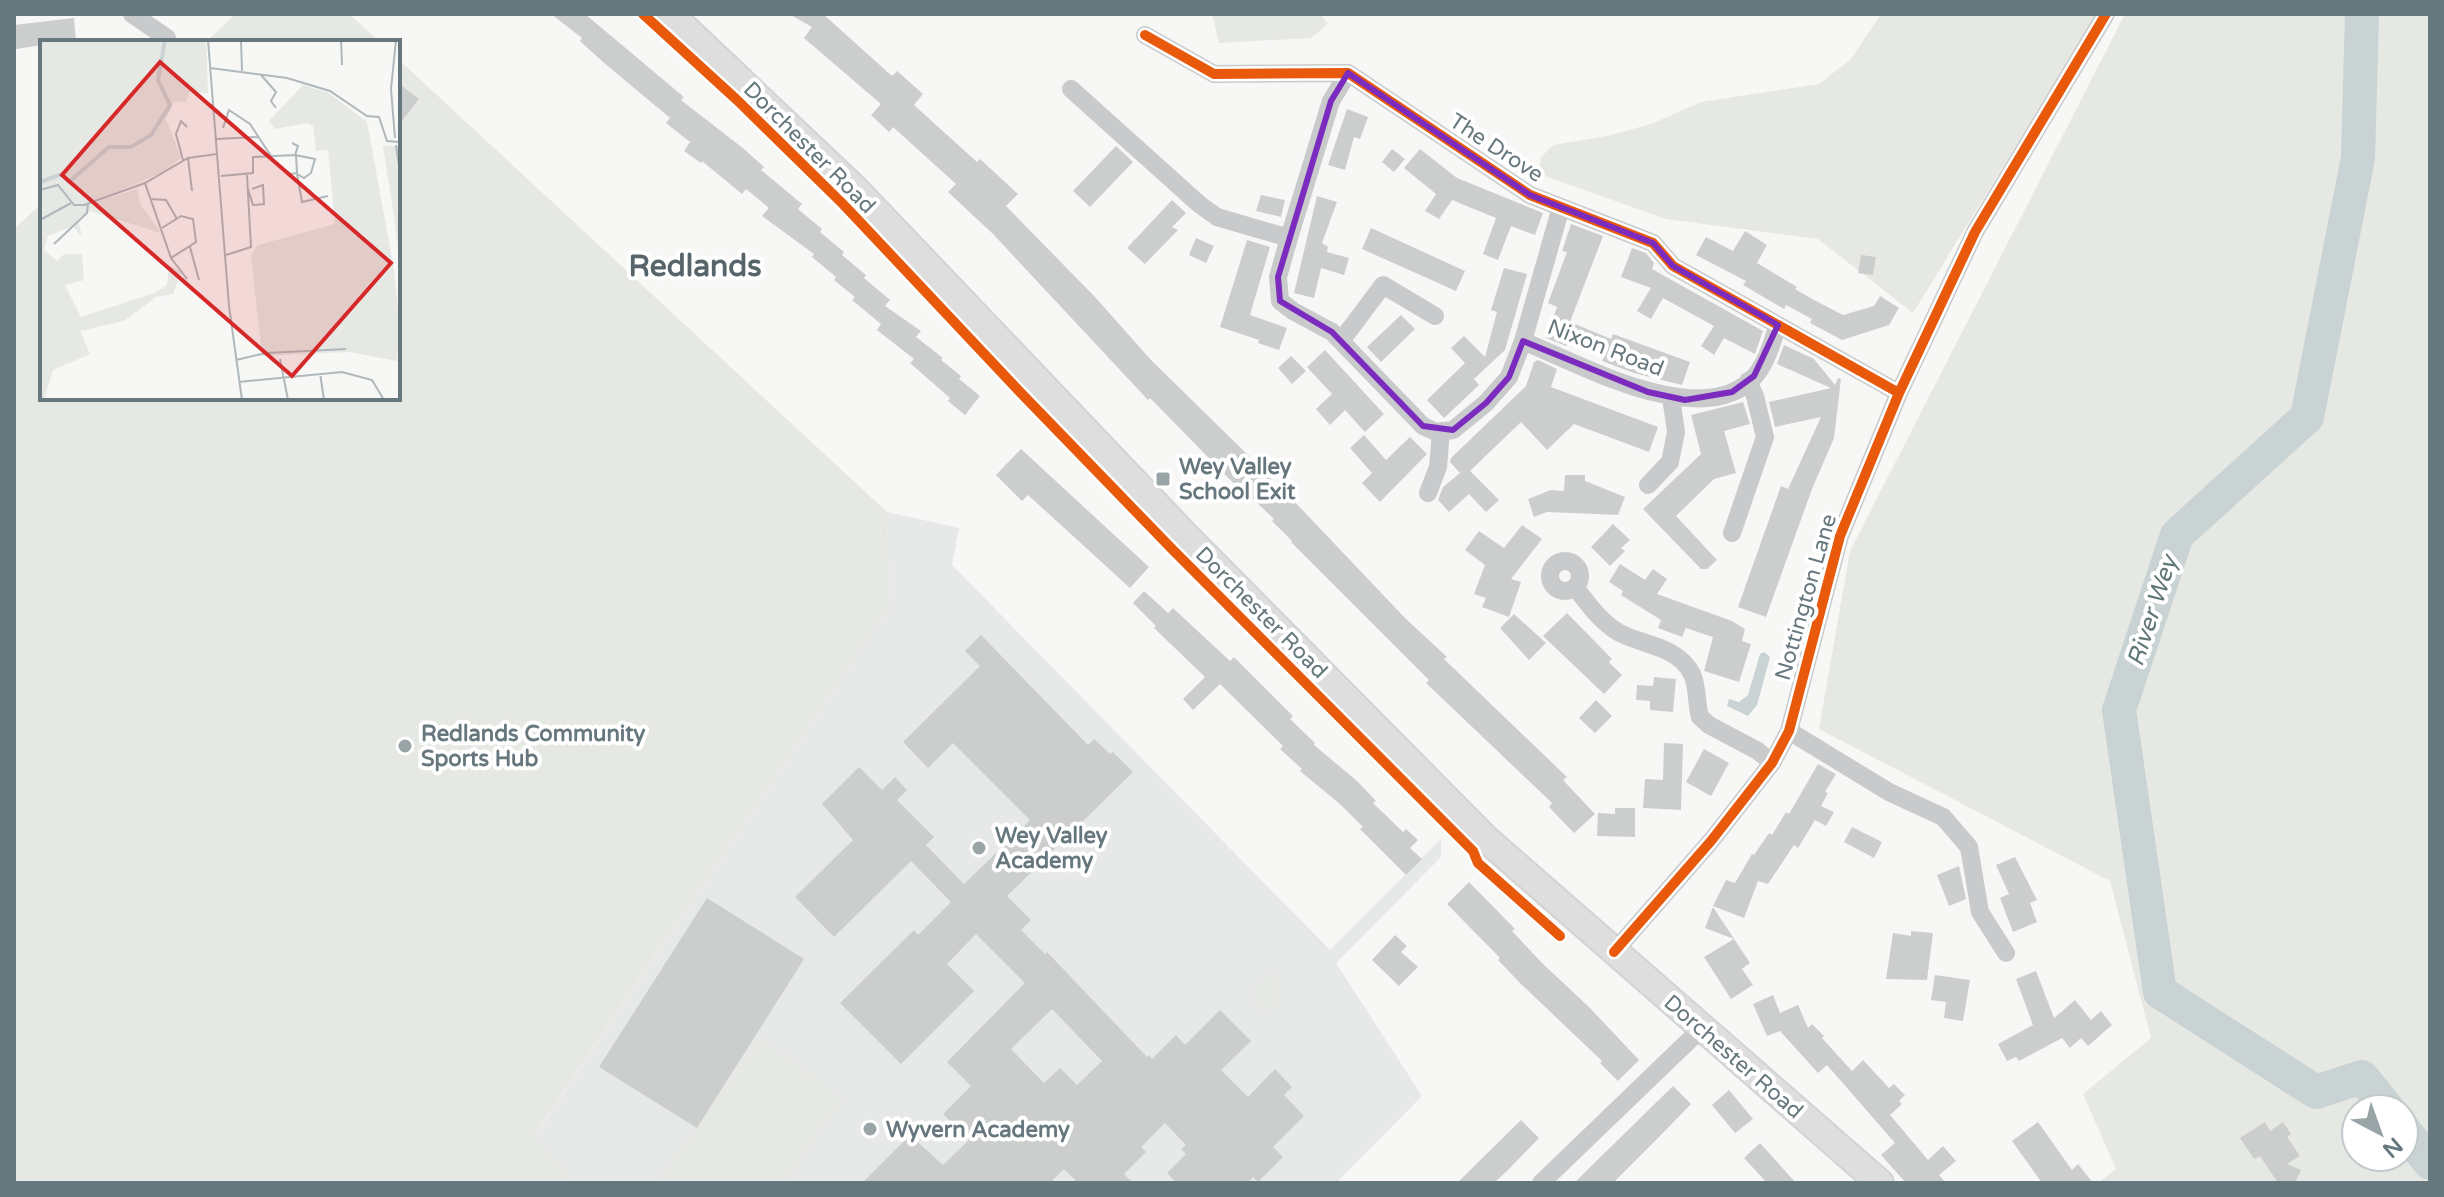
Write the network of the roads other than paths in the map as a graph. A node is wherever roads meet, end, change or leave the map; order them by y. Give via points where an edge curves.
1 (132, 14) edge
2 (670, 14) edge
3 (2106, 14) edge
4 (1145, 35) dead end
5 (167, 38) dead end
6 (1348, 73) junction
7 (1071, 89) dead end
8 (1561, 207) junction
9 (1289, 238) junction
10 (1435, 316) dead end
11 (1778, 325) junction
12 (1341, 341) junction
13 (1523, 341) junction
14 (1748, 381) junction
15 (1899, 393) junction
16 (1671, 397) junction
17 (1441, 431) junction
18 (1648, 485) dead end
19 (1428, 493) dead end
20 (1732, 533) dead end
21 (1575, 587) dead end
22 (1789, 731) junction
23 (1772, 763) junction
24 (1614, 952) junction
25 (2006, 953) dead end
26 (1702, 1028) junction
27 (1541, 1183) edge
28 (1880, 1183) edge

1 - 5 street
2 - 24 main road, Dorchester Road via 857,191 1184,534 1485,838
3 - 15 street, Nottington Lane via 1975,232
4 - 6 street via 1214,74
6 - 8 street, The Drove via 1530,195
6 - 9 street via 1331,101
7 - 9 street via 1217,217
8 - 11 street, The Drove via 1653,243 1673,266
8 - 13 street
9 - 12 street via 1278,277 1280,301
10 - 12 street via 1383,285
11 - 14 street via 1765,358
11 - 15 street, The Drove
12 - 17 street via 1423,426
13 - 16 street, Nixon Road
13 - 17 street via 1509,377 1486,403 1453,430
14 - 16 street, Nixon Road via 1732,392 1708,397
14 - 20 street via 1765,437
15 - 22 street, Nottington Lane via 1840,536
16 - 18 street via 1676,432 1670,462
17 - 19 street via 1438,467
21 - 23 street via 1607,624 1683,661 1695,682 1700,717
22 - 23 street, Nottington Lane
22 - 25 street via 1889,792 1943,817 1969,847 1980,912
23 - 24 street, Nottington Lane
24 - 26 main road, Dorchester Road
26 - 27 street
26 - 28 main road, Dorchester Road

